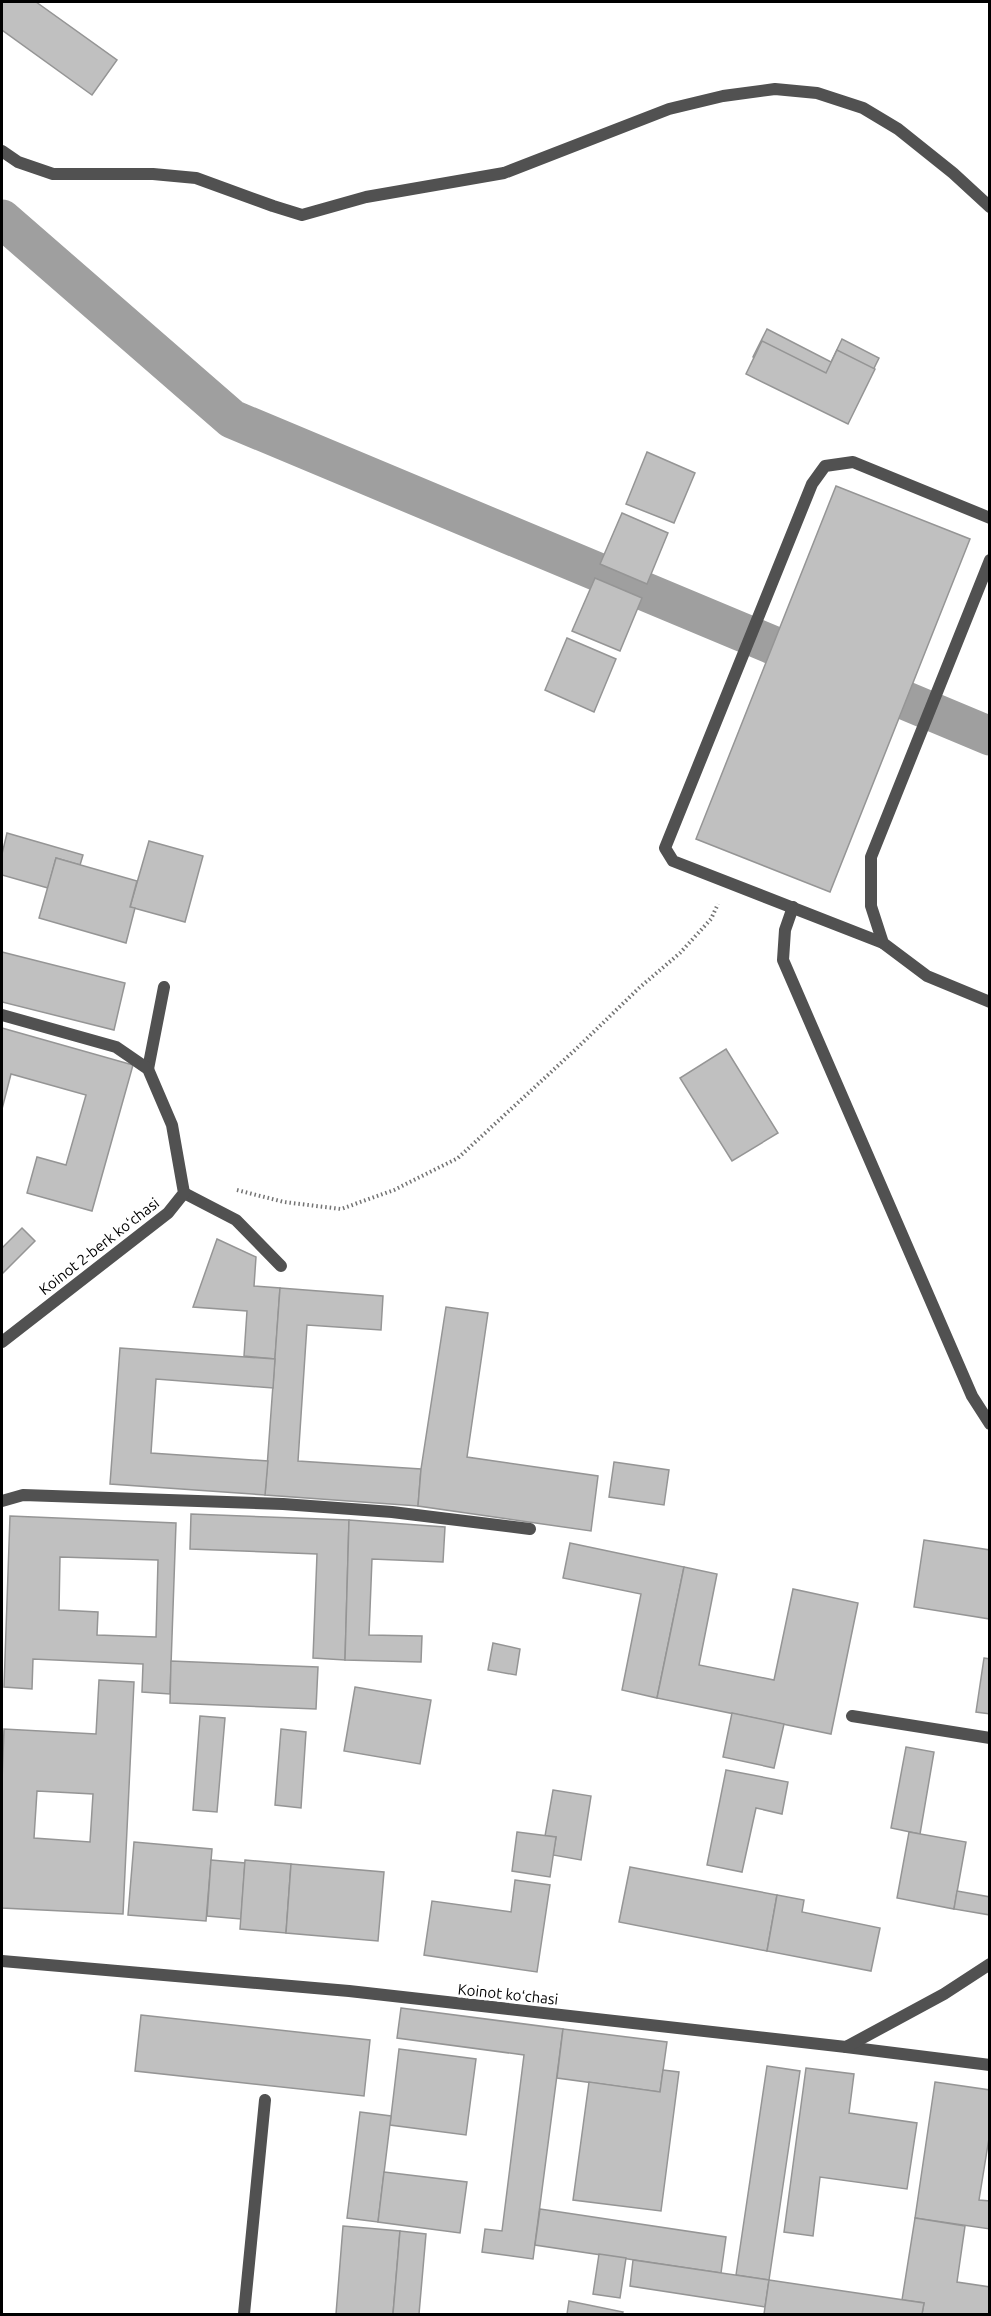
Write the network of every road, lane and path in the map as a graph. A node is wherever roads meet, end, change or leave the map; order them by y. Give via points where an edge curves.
1 (2, 151) edge
2 (990, 207) edge
3 (990, 518) edge
4 (990, 560) edge
5 (729, 883) junction
6 (793, 908) junction
7 (883, 943) junction
8 (164, 987) dead end
9 (990, 1002) edge
10 (2, 1015) edge
11 (148, 1069) junction
12 (229, 1188) dead end
13 (184, 1192) junction
14 (281, 1266) dead end
15 (2, 1342) edge
16 (990, 1424) edge
17 (2, 1501) edge
18 (530, 1529) dead end
19 (852, 1716) dead end
20 (990, 1738) edge
21 (2, 1961) edge
22 (990, 1964) edge
23 (846, 2047) junction
24 (990, 2065) edge
25 (265, 2100) dead end
26 (244, 2314) edge

1 - 2 street via 18,162 53,174 196,178 302,215 366,197 504,173 669,109 775,89 817,93 862,108 898,129
3 - 5 street via 853,462 825,466 812,484 665,848 673,861
4 - 7 street via 871,857 871,906
5 - 6 street
5 - 12 path via 711,919 680,953 458,1158 394,1190 341,1209 284,1202
6 - 7 street
6 - 16 street via 785,930 783,960 972,1396
7 - 9 street via 927,976
8 - 11 street
10 - 11 street via 116,1047
11 - 13 street via 172,1125
13 - 14 street via 236,1220
13 - 15 street, Koinot 2-berk koʻchasi via 168,1213
17 - 18 street via 23,1495 283,1504 392,1512
19 - 20 street
21 - 23 street, Koinot koʻchasi via 361,1992
22 - 23 street via 944,1994
23 - 24 street, Koinot koʻchasi
25 - 26 street

